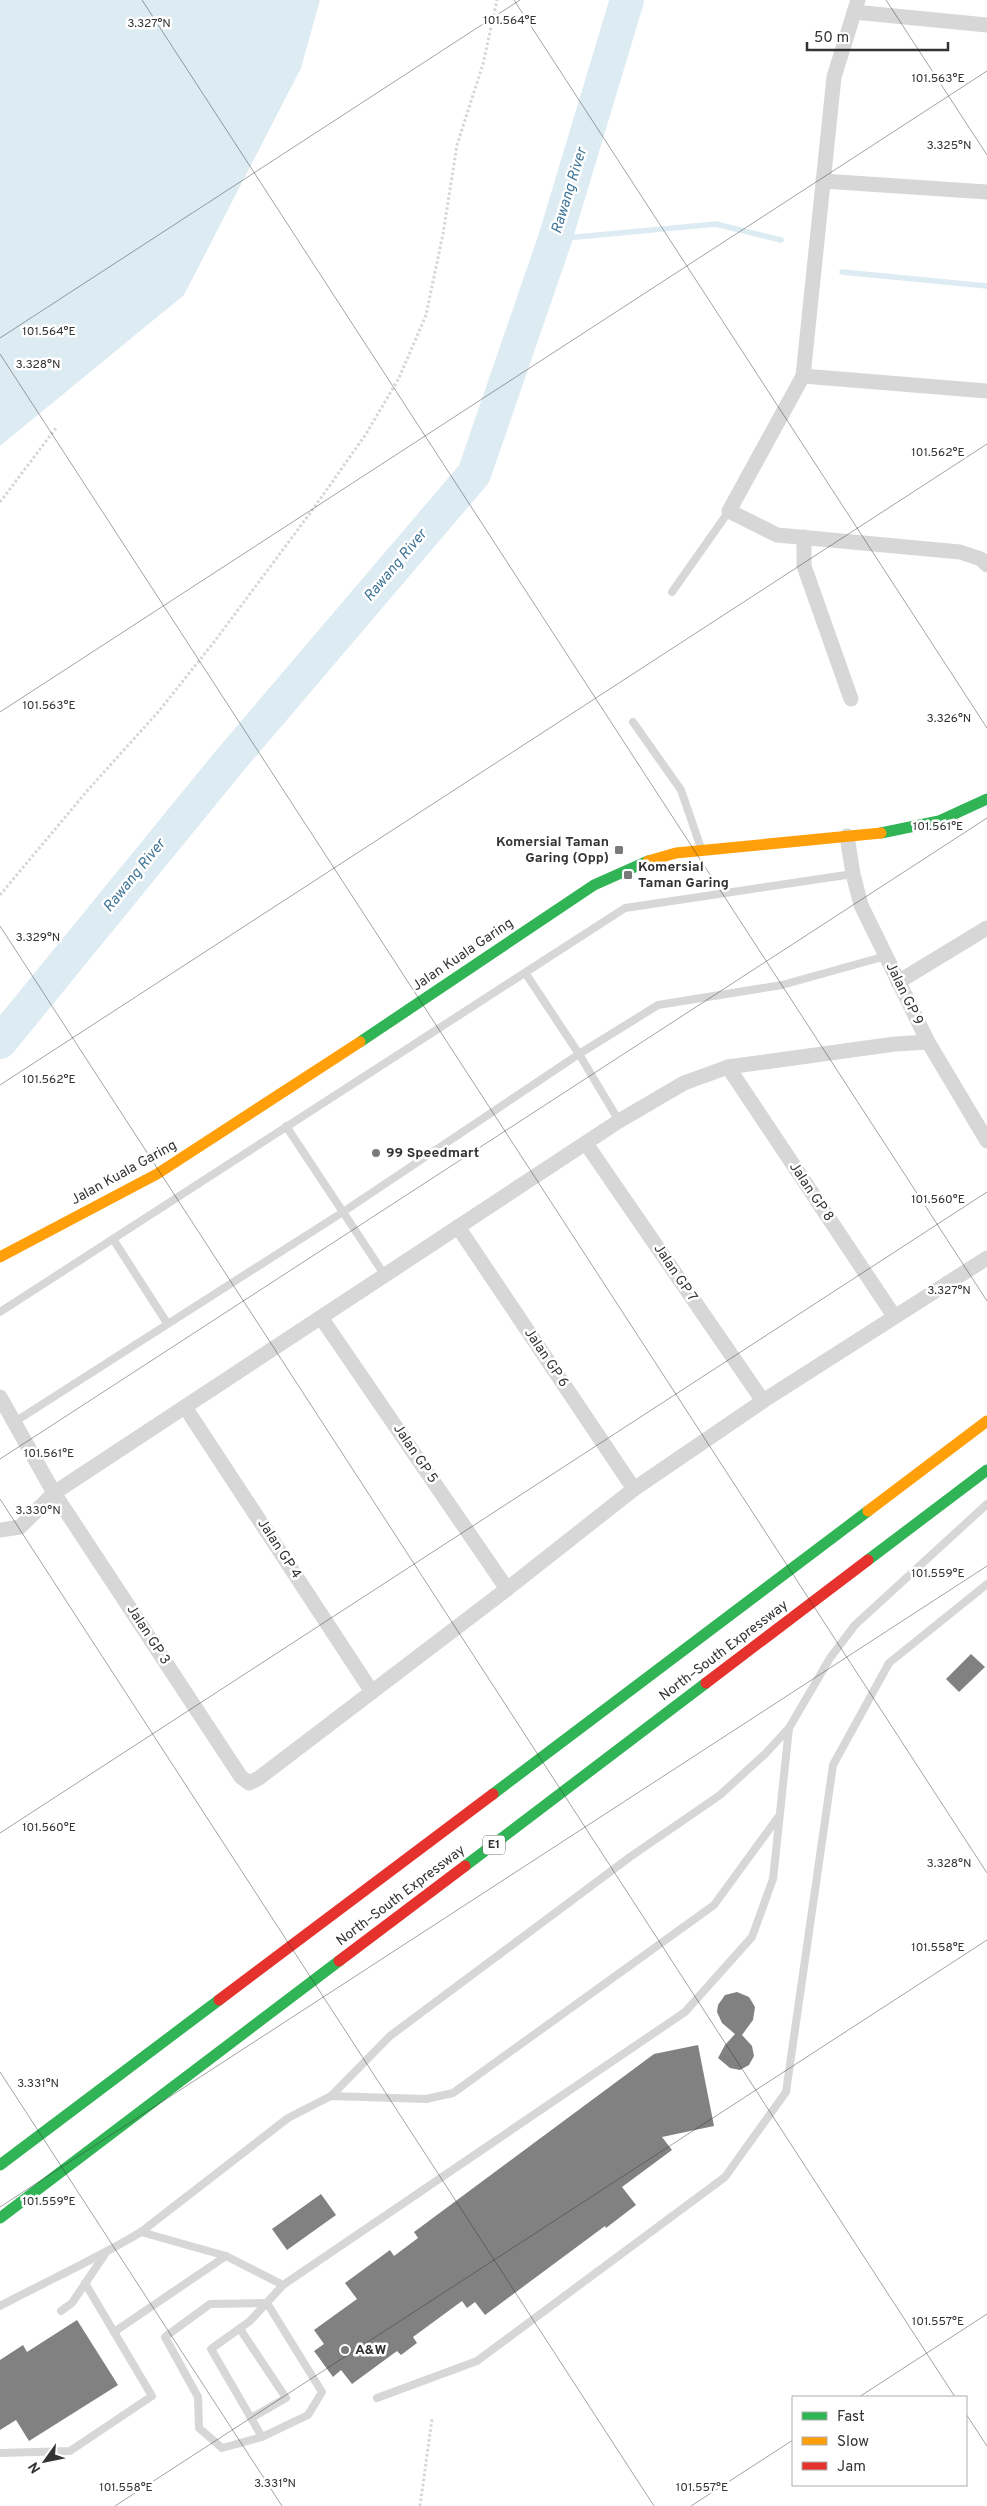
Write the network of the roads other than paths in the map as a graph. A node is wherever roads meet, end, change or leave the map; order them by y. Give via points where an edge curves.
1 (856, 6) edge
2 (987, 25) edge
3 (823, 181) junction
4 (987, 192) edge
5 (803, 376) junction
6 (987, 391) edge
7 (729, 511) junction
8 (804, 537) junction
9 (987, 565) edge
10 (672, 592) dead end
11 (851, 699) dead end
12 (633, 722) dead end
13 (987, 799) edge
14 (847, 836) junction
15 (702, 850) junction
16 (853, 874) junction
17 (987, 928) edge
18 (886, 956) junction
19 (526, 974) junction
20 (898, 982) junction
21 (928, 1042) junction
22 (579, 1054) junction
23 (728, 1068) junction
24 (619, 1121) junction
25 (286, 1126) junction
26 (987, 1141) edge
27 (587, 1145) junction
28 (343, 1212) junction
29 (458, 1227) junction
30 (113, 1240) junction
31 (0, 1257) edge
32 (987, 1258) edge
33 (386, 1277) junction
34 (0, 1312) edge
35 (894, 1316) junction
36 (322, 1319) junction
37 (167, 1323) junction
38 (0, 1397) edge
39 (763, 1401) junction
40 (185, 1406) junction
41 (16, 1421) junction
42 (987, 1421) edge
43 (987, 1470) edge
44 (634, 1490) junction
45 (54, 1493) junction
46 (987, 1504) edge
47 (0, 1530) edge
48 (987, 1584) edge
49 (507, 1589) junction
50 (372, 1692) junction
51 (789, 1728) junction
52 (780, 1814) junction
53 (331, 2096) junction
54 (0, 2165) edge
55 (0, 2218) edge
56 (141, 2232) junction
57 (105, 2254) junction
58 (226, 2256) junction
59 (86, 2283) junction
60 (283, 2285) junction
61 (267, 2304) junction
62 (0, 2306) edge
63 (61, 2311) dead end
64 (240, 2329) junction
65 (114, 2332) junction
66 (377, 2398) dead end
67 (251, 2418) junction
68 (262, 2437) junction
69 (0, 2453) edge

1 - 2 street
1 - 3 street via 834,77
3 - 4 street
3 - 5 street
5 - 6 street
5 - 7 street
7 - 8 street via 777,535
7 - 10 lane
8 - 9 street via 960,552 981,559
8 - 11 street via 804,566
12 - 15 lane via 681,790
13 - 14 main road, Jalan Kuala Garing via 939,821 889,832
14 - 15 main road, Jalan Kuala Garing
14 - 16 street, Jalan GP 9
15 - 31 main road, Jalan Kuala Garing via 653,858 594,884 157,1174
16 - 18 street, Jalan GP 9 via 861,905
16 - 19 lane via 625,908
17 - 20 street
18 - 20 street, Jalan GP 9
18 - 22 lane via 782,985 658,1005
19 - 22 lane
19 - 25 lane
20 - 21 street, Jalan GP 9
21 - 23 street
21 - 26 street, Jalan GP 9
22 - 24 lane
22 - 28 lane
23 - 24 street via 684,1083
23 - 35 street, Jalan GP 8
24 - 27 street
25 - 28 lane
25 - 30 lane
27 - 29 street
27 - 39 street, Jalan GP 7
28 - 33 lane
28 - 37 lane
29 - 33 street
29 - 44 street, Jalan GP 6
30 - 34 lane
30 - 37 lane
32 - 35 street
33 - 36 street
35 - 39 street
36 - 40 street
36 - 49 street, Jalan GP 5
37 - 41 lane
38 - 41 street, Jalan GP 3
39 - 44 street
40 - 45 street
40 - 50 street, Jalan GP 4
41 - 45 street, Jalan GP 3
42 - 54 main road, North–South Expressway
43 - 55 main road, North–South Expressway / E1
44 - 49 street
45 - 47 street via 20,1527
45 - 50 street, Jalan GP 3 via 241,1778 249,1782 259,1778
46 - 51 lane via 855,1625 830,1658
48 - 66 lane via 889,1663 833,1765 786,2092 725,2177 477,2361
49 - 50 street
51 - 52 lane
51 - 53 lane via 720,1795 630,1857 390,2036
52 - 53 lane via 714,1905 453,2093 426,2099
52 - 60 lane via 773,1879 752,1937 685,2012
53 - 56 lane via 288,2118
56 - 57 lane
56 - 58 lane
57 - 59 lane
57 - 62 lane via 54,2276
58 - 60 lane
58 - 65 lane
59 - 63 lane via 72,2303
59 - 65 lane
60 - 61 lane
61 - 64 lane
61 - 68 lane via 322,2392 308,2415
61 - 68 lane via 210,2304 164,2337 198,2396 199,2428 222,2448
64 - 67 lane via 211,2349
64 - 67 lane via 286,2398
65 - 69 lane via 152,2396 70,2451
67 - 68 lane

